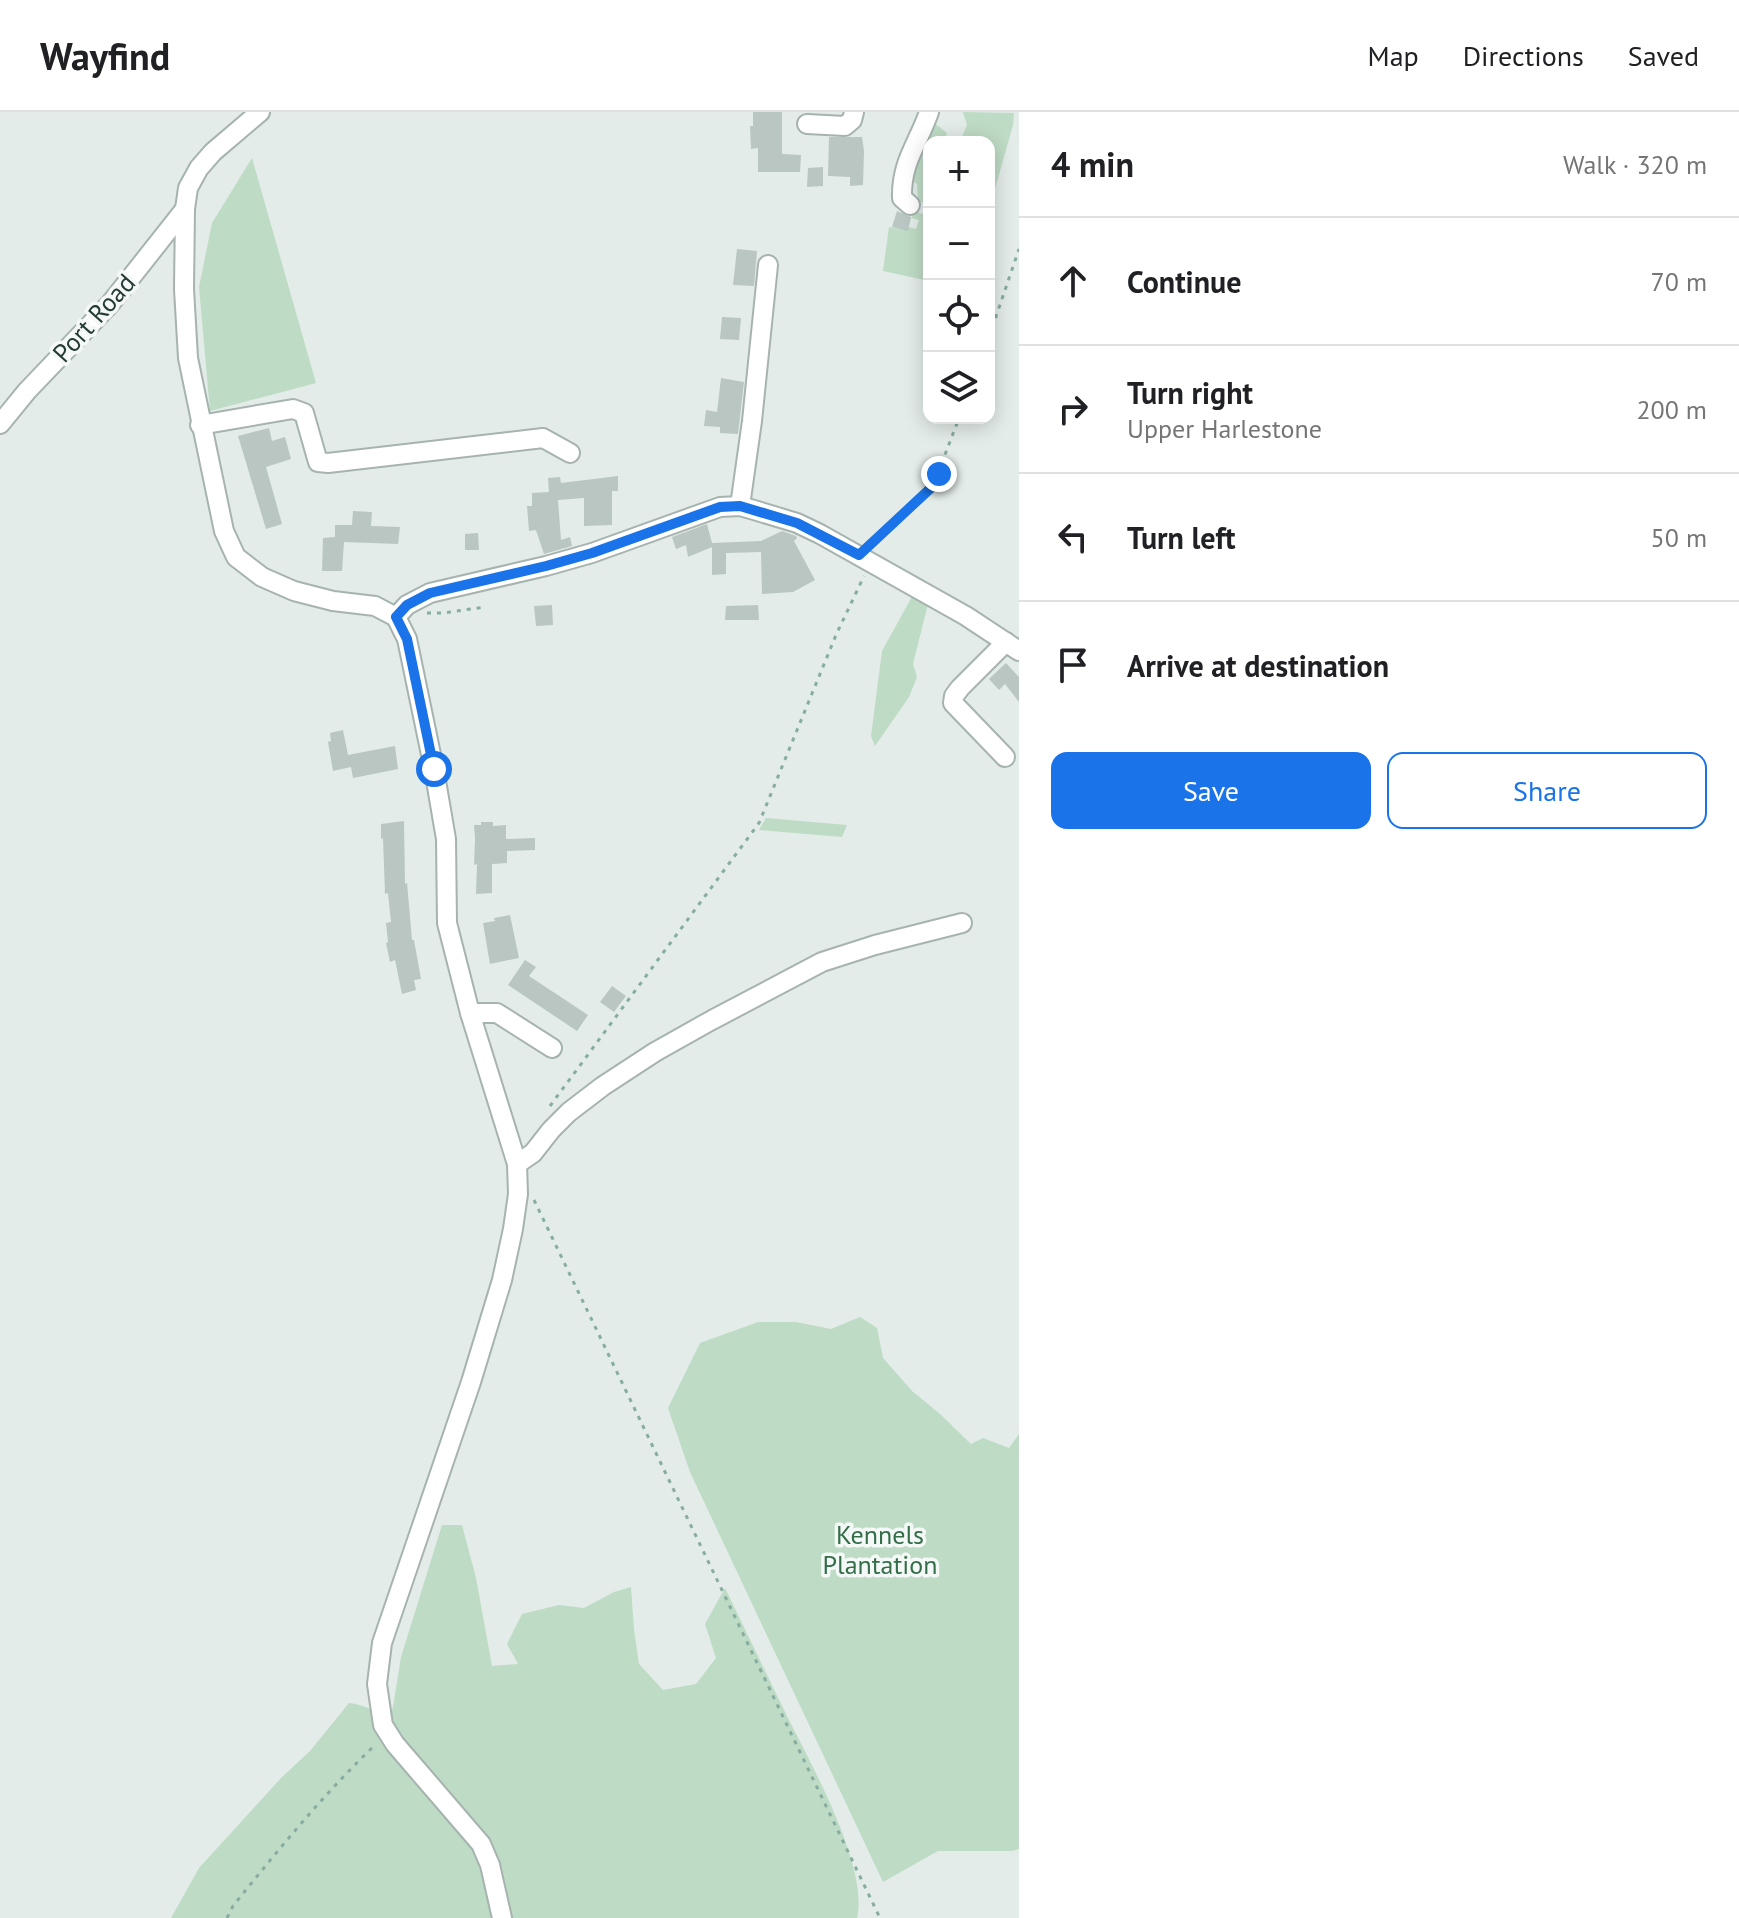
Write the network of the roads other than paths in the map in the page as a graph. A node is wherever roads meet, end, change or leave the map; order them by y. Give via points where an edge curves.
1 (260, 112) edge
2 (854, 112) edge
3 (929, 112) edge
4 (807, 124) dead end
5 (910, 205) dead end
6 (185, 209) junction
7 (768, 265) dead end
8 (0, 424) edge
9 (200, 425) junction
10 (570, 453) dead end
11 (740, 506) junction
12 (400, 613) junction
13 (1012, 646) edge
14 (1005, 757) dead end
15 (962, 923) dead end
16 (470, 1013) junction
17 (552, 1048) dead end
18 (517, 1164) junction
19 (502, 1918) edge

1 - 6 street via 199,168
2 - 4 street via 845,126
3 - 5 street via 902,182 902,198
6 - 8 street, Port Road via 110,304
6 - 9 street via 188,358
7 - 11 street
9 - 10 street via 293,409 304,413 318,462 328,463 543,438
9 - 12 street via 224,531 236,557 262,577 294,591
11 - 12 street via 720,507 561,562 430,593
11 - 13 street via 797,523
12 - 16 street via 446,839 447,923
13 - 14 street via 960,688 953,703
15 - 18 street via 822,962 712,1020 603,1086
16 - 17 street via 497,1013
16 - 18 street
18 - 19 street via 518,1194 502,1280 382,1643 377,1684 387,1732 481,1844

